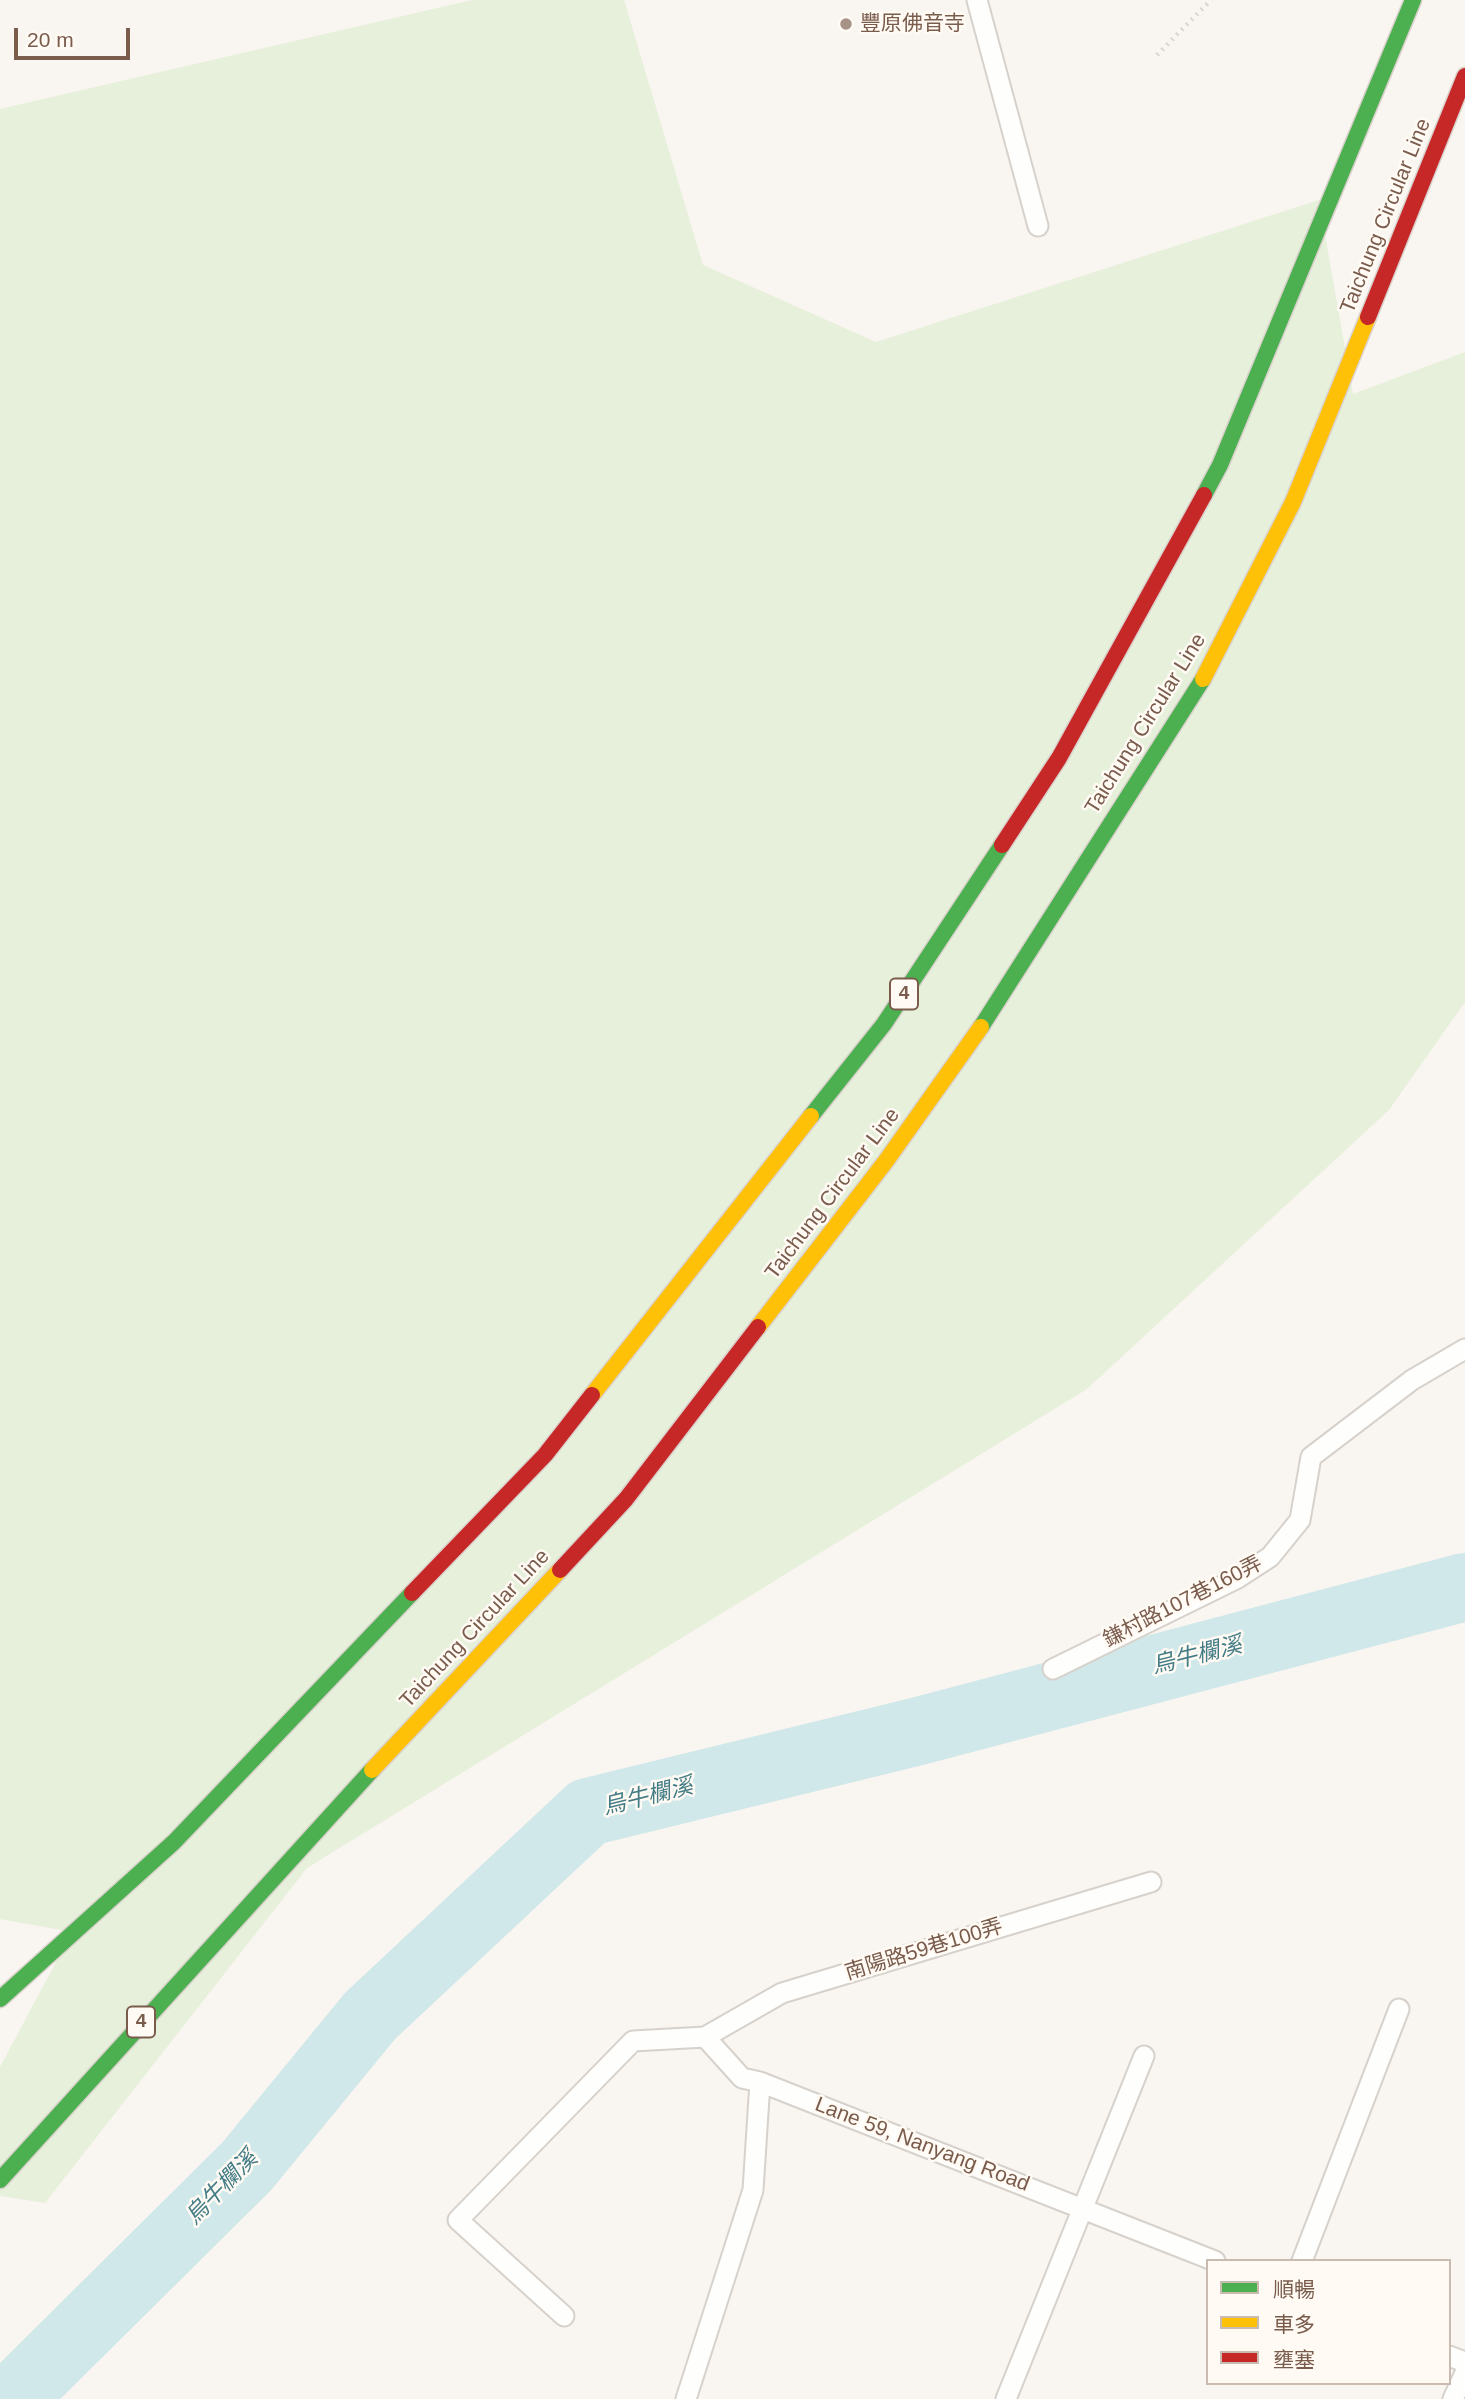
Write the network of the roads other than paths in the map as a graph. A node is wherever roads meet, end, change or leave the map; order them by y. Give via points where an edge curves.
1 (977, 0) edge
2 (1413, 0) edge
3 (1465, 76) edge
4 (1038, 226) dead end
5 (1465, 1349) edge
6 (1053, 1669) dead end
7 (1151, 1882) dead end
8 (0, 1999) edge
9 (1399, 2009) dead end
10 (705, 2037) junction
11 (1144, 2056) dead end
12 (760, 2082) junction
13 (0, 2180) edge
14 (1083, 2207) junction
15 (1210, 2259) edge
16 (1304, 2259) edge
17 (564, 2316) dead end
18 (1465, 2373) edge
19 (686, 2399) edge
20 (1006, 2399) edge
21 (1453, 2399) edge

1 - 4 lane
2 - 8 highway, 4 via 1220,466 1059,758 884,1024 545,1455 174,1842
3 - 13 highway, Taichung Circular Line / 4 via 1287,515 1200,685 993,1010 886,1161 626,1499 283,1865
5 - 6 lane, 鎌村路107巷160弄 via 1412,1380 1311,1457 1300,1520 1270,1558
7 - 10 lane, 南陽路59巷100弄 via 782,1993
9 - 16 lane
10 - 12 lane via 742,2078
10 - 17 lane, 南陽路59巷100弄 via 633,2041 458,2220
11 - 14 lane
12 - 14 lane, Lane 59, Nanyang Road
12 - 19 lane via 753,2190
14 - 15 lane, Lane 59, Nanyang Road
14 - 20 lane
18 - 21 lane

